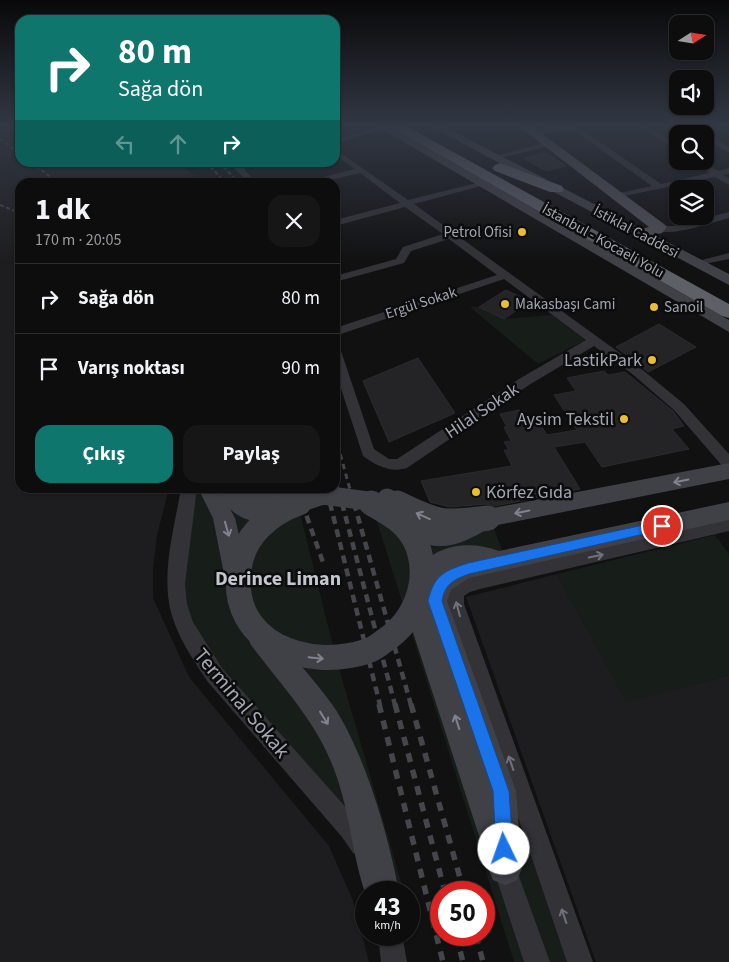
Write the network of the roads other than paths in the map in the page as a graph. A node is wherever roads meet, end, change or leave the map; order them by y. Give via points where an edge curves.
1 (354, 172) edge
2 (364, 172) edge
3 (463, 172) edge
4 (470, 172) edge
5 (512, 172) edge
6 (518, 172) edge
7 (585, 172) edge
8 (638, 172) edge
9 (712, 172) edge
10 (725, 172) edge
11 (715, 174) junction
12 (330, 178) edge
13 (729, 182) edge
14 (482, 183) junction
15 (658, 186) junction
16 (556, 189) joint
17 (501, 194) junction
18 (618, 196) junction
19 (406, 204) junction
20 (729, 215) edge
21 (340, 222) edge
22 (630, 228) junction
23 (652, 230) junction
24 (451, 235) junction
25 (729, 256) edge
26 (695, 263) junction
27 (507, 275) junction
28 (340, 278) edge
29 (729, 280) edge
30 (729, 294) edge
31 (729, 312) edge
32 (729, 327) edge
33 (340, 330) edge
34 (729, 336) edge
35 (595, 340) junction
36 (340, 366) edge
37 (729, 464) edge
38 (729, 471) edge
39 (340, 485) edge
40 (189, 493) edge
41 (211, 493) edge
42 (229, 493) edge
43 (230, 493) edge
44 (288, 493) edge
45 (278, 510) junction
46 (488, 518) junction
47 (729, 523) edge
48 (405, 525) junction
49 (508, 560) junction
50 (236, 574) junction
51 (422, 587) junction
52 (251, 624) junction
53 (505, 868) junction
54 (377, 881) edge
55 (379, 881) edge
56 (392, 946) edge
57 (394, 962) edge
58 (537, 962) edge
59 (580, 962) edge

1 - 12 street
2 - 19 street
3 - 14 main road
4 - 31 highway, İstanbul - Kocaeli Yolu
5 - 30 highway
6 - 16 highway
7 - 18 main road
8 - 15 street
9 - 11 street
10 - 11 street
11 - 13 street
11 - 15 street
14 - 17 main road
14 - 19 street
15 - 18 street
16 - 22 main road, İstiklal Caddesi
17 - 32 main road
17 - 34 main road via 506,203
18 - 23 main road via 658,224
19 - 21 street
19 - 24 street
20 - 23 street via 673,229
22 - 23 main road
22 - 26 main road, İstiklal Caddesi
24 - 27 street
24 - 28 street via 406,249 400,261
25 - 26 street
26 - 29 main road, İstiklal Caddesi
27 - 33 street, Ergül Sokak
27 - 35 street
35 - 36 street, Hilal Sokak via 524,382 402,464 386,465 368,452
35 - 37 street via 679,407
38 -> 46 main road
46 -> 39 main road, bridge via 451,523 431,520 368,491
40 - 54 street, Terminal Sokak via 176,563 177,606 185,629 214,675 350,829
41 -> 50 main road via 224,518
42 - 45 main road via 252,514
43 - 44 main road, bridge via 248,500
45 - 48 main road, bridge via 307,498 340,495 382,507
45 - 50 main road, bridge via 249,537 240,555
46 - 48 main road, bridge via 456,535 438,539 422,536
47 - 49 main road
59 -> 47 street via 455,604 456,593 464,586 480,581
48 - 51 main road, bridge via 420,550
49 - 51 main road via 463,554 446,558 439,561
49 - 53 main road via 468,568 447,577 438,588 435,601 501,791
50 - 52 main road, bridge via 236,591
52 -> 51 main road, bridge via 262,636 293,653 329,659 348,656 374,647 396,633 411,616
53 -> 51 main road via 421,617
52 -> 55 main road, bridge via 311,698 335,736 352,778
53 - 58 street
56 - 57 street

